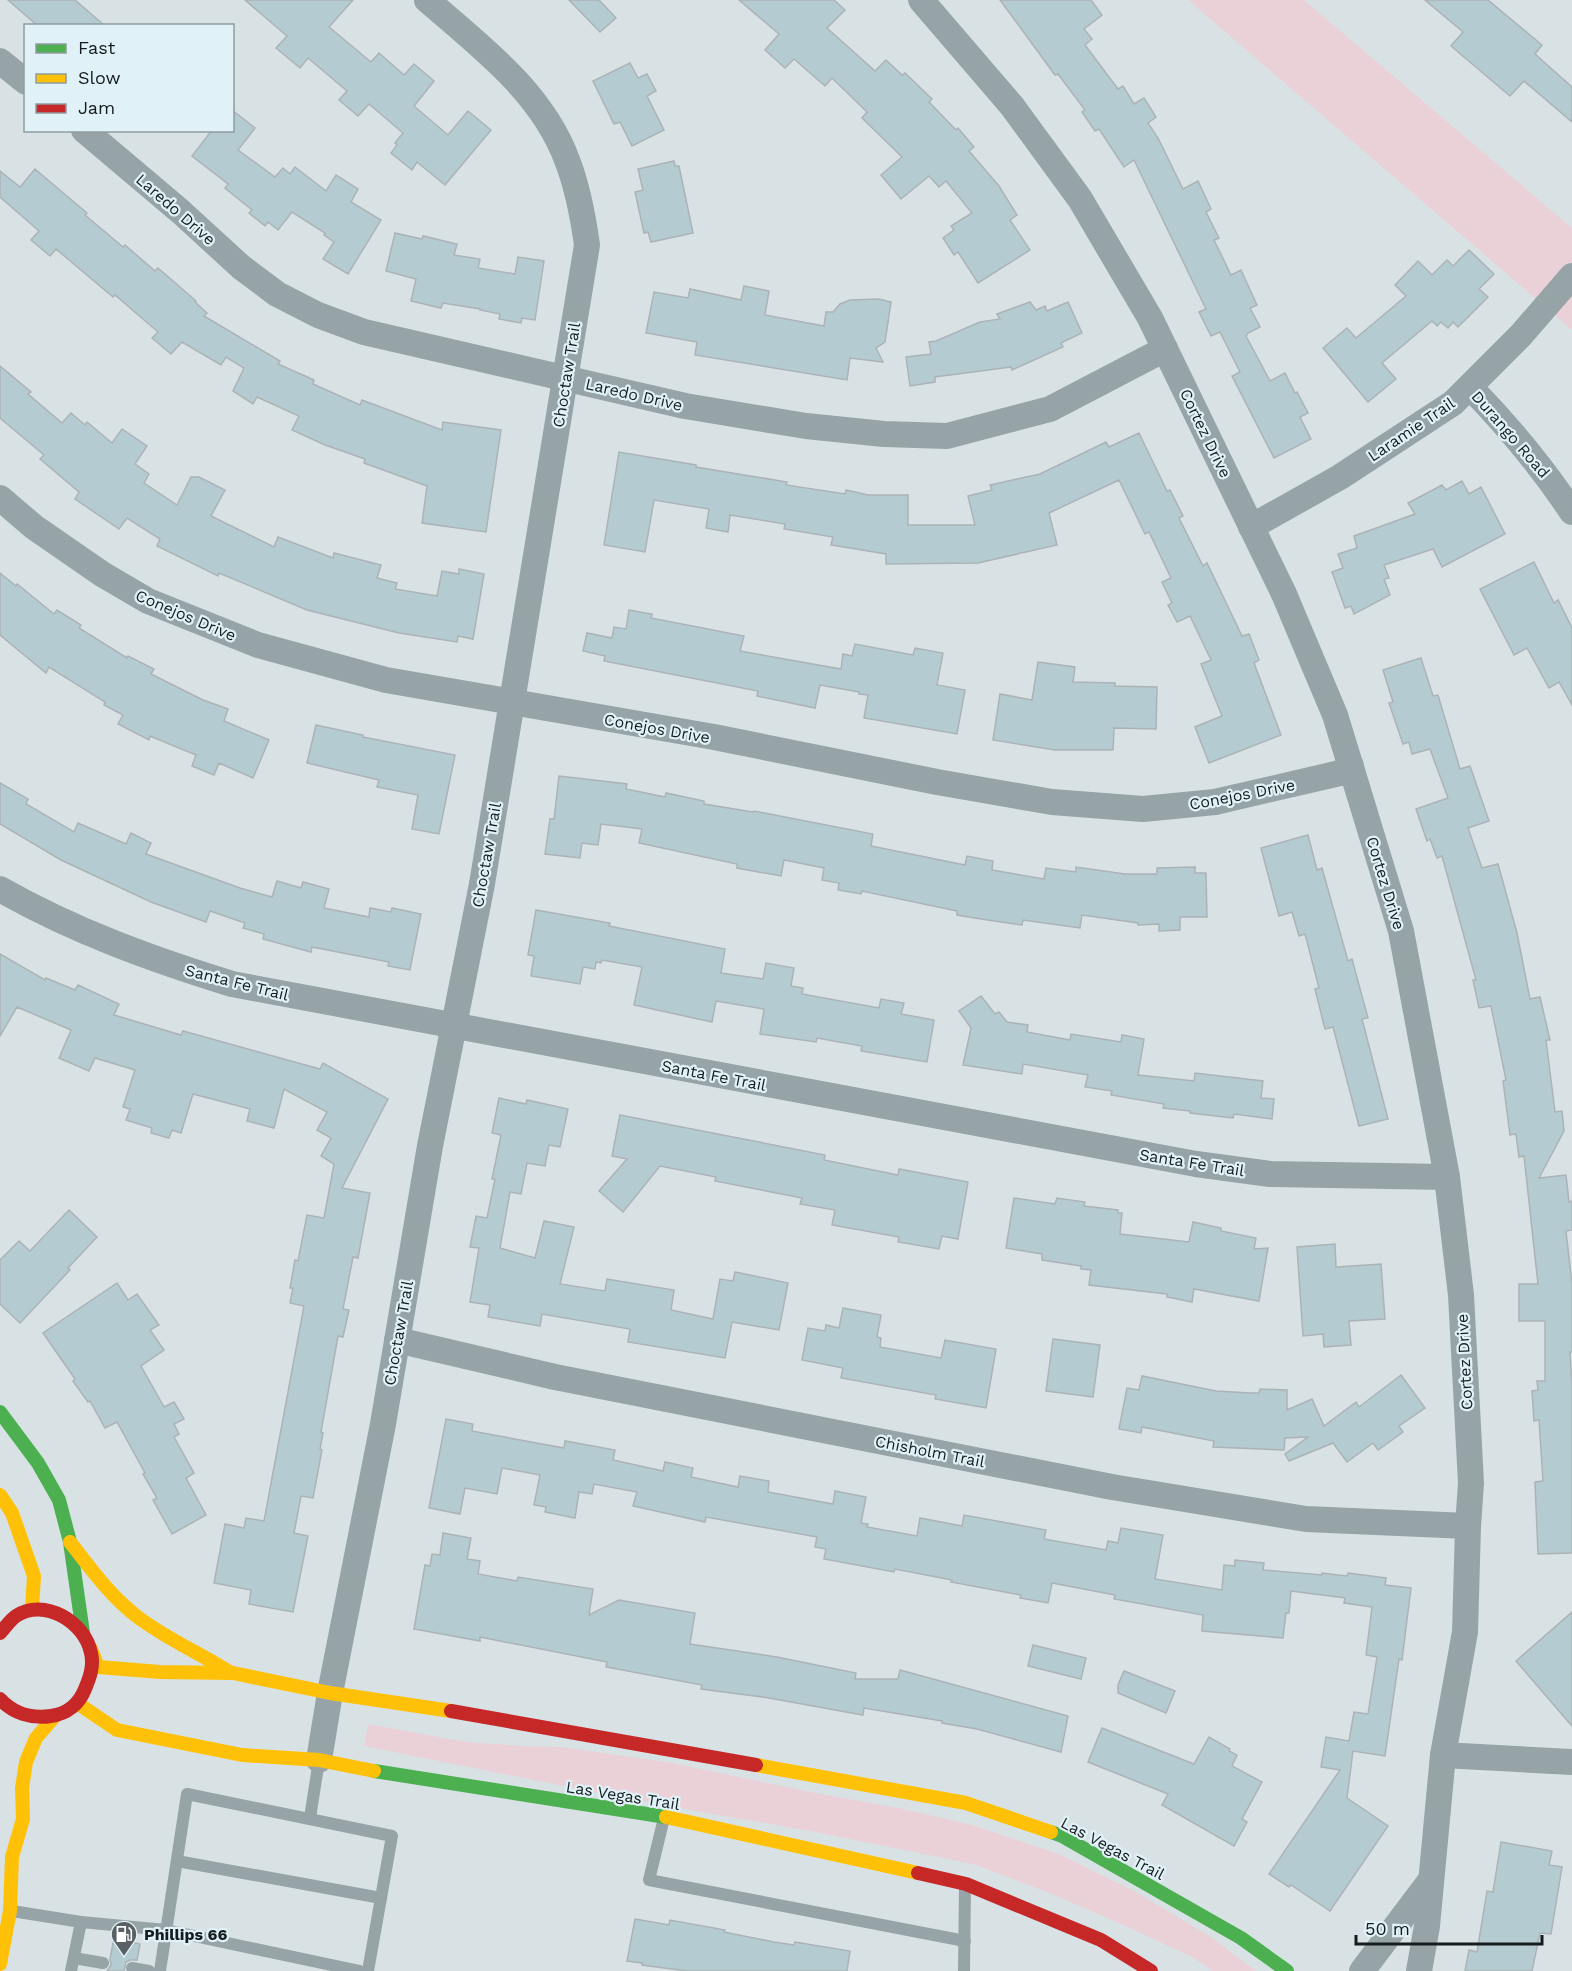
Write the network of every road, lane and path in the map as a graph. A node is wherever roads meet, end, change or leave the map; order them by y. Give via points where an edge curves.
1 (427, 0) edge
2 (921, 0) edge
3 (0, 61) edge
4 (24, 80) edge
5 (86, 132) edge
6 (1572, 276) edge
7 (1165, 349) junction
8 (565, 379) junction
9 (1470, 387) junction
10 (0, 498) edge
11 (1572, 512) edge
12 (1251, 527) junction
13 (512, 702) junction
14 (1351, 766) junction
15 (0, 889) edge
16 (453, 1026) junction
17 (1447, 1177) junction
18 (396, 1341) junction
19 (0, 1412) edge
20 (0, 1495) edge
21 (1468, 1526) junction
22 (70, 1542) junction
23 (32, 1609) junction
24 (0, 1633) edge
25 (83, 1633) junction
26 (92, 1649) junction
27 (233, 1674) junction
28 (330, 1692) junction
29 (77, 1703) junction
30 (3, 1706) edge
31 (55, 1716) junction
32 (1443, 1755) junction
33 (319, 1760) junction
34 (1572, 1762) edge
35 (664, 1817) junction
36 (310, 1818) junction
37 (5, 1836) dead end
38 (12, 1857) junction
39 (177, 1861) junction
40 (1430, 1881) junction
41 (966, 1884) junction
42 (381, 1898) junction
43 (10, 1911) junction
44 (81, 1922) junction
45 (166, 1930) junction
46 (964, 1941) junction
47 (74, 1958) junction
48 (103, 1963) dead end
49 (0, 1964) edge
50 (132, 1968) dead end
51 (72, 1971) edge
52 (148, 1971) edge
53 (160, 1971) edge
54 (360, 1971) edge
55 (368, 1971) edge
56 (964, 1971) edge
57 (1151, 1971) edge
58 (1287, 1971) edge
59 (1362, 1971) edge
60 (1419, 1971) edge

1 - 8 street, Choctaw Trail via 501,64 543,113 567,159 581,205 587,245
2 - 7 street, Cortez Drive via 1012,106 1080,199
3 - 4 street
5 - 8 street, Laredo Drive via 277,294 364,332
6 - 9 street, Laramie Trail
7 - 8 street, Laredo Drive via 1050,409 947,436 806,426 685,406
7 - 12 street, Cortez Drive
8 - 13 street, Choctaw Trail
9 - 11 street, Durango Road via 1550,478
9 - 12 street, Laramie Trail via 1453,403 1340,477
10 - 13 street, Conejos Drive via 34,527 148,601 258,645 386,680
12 - 14 street, Cortez Drive via 1326,693
13 - 14 street, Conejos Drive via 1041,800 1143,809 1215,802 1340,773
13 - 16 street, Choctaw Trail via 482,884
14 - 17 street, Cortez Drive via 1401,931
15 - 16 street, Santa Fe Trail via 85,932 232,984
16 - 17 street, Santa Fe Trail via 1196,1164 1270,1174
16 - 18 street, Choctaw Trail
17 - 21 street, Cortez Drive via 1461,1306 1471,1483
18 - 21 street, Chisholm Trail via 555,1377 1112,1487 1306,1519
18 - 28 street, Choctaw Trail
19 - 22 main road via 38,1463 59,1500
20 - 23 main road via 12,1513 34,1576
21 - 32 street, Cortez Drive via 1465,1632
22 - 25 main road
22 - 27 main road via 137,1617
23 - 24 main road via 18,1615
23 - 25 main road via 53,1610
25 - 26 main road
26 - 27 main road via 98,1666 146,1672
26 - 29 main road via 93,1669
27 - 28 main road, Las Vegas Trail
28 - 33 street, Choctaw Trail
28 - 58 main road, Las Vegas Trail via 966,1803 1062,1836 1241,1938
29 - 31 main road
29 - 33 main road, Las Vegas Trail via 117,1730 242,1755
30 - 31 main road via 22,1714
31 - 38 main road via 36,1738 26,1761 23,1819
32 - 34 street
32 - 40 street, Cortez Drive
33 - 35 main road, Las Vegas Trail via 402,1777
33 - 36 lane
35 - 41 main road, Las Vegas Trail
35 - 46 lane via 649,1880
36 - 39 lane via 188,1794
36 - 42 lane via 392,1836
37 - 38 main road
38 - 43 main road
39 - 42 lane
39 - 45 lane
40 - 59 street
40 - 60 street, Cortez Drive
41 - 46 lane
41 - 57 main road, Las Vegas Trail via 1101,1940
42 - 55 lane
43 - 44 lane
43 - 49 main road
44 - 45 lane
44 - 47 lane
45 - 53 lane
45 - 54 lane
46 - 56 lane
47 - 48 lane
47 - 51 lane
50 - 52 lane

